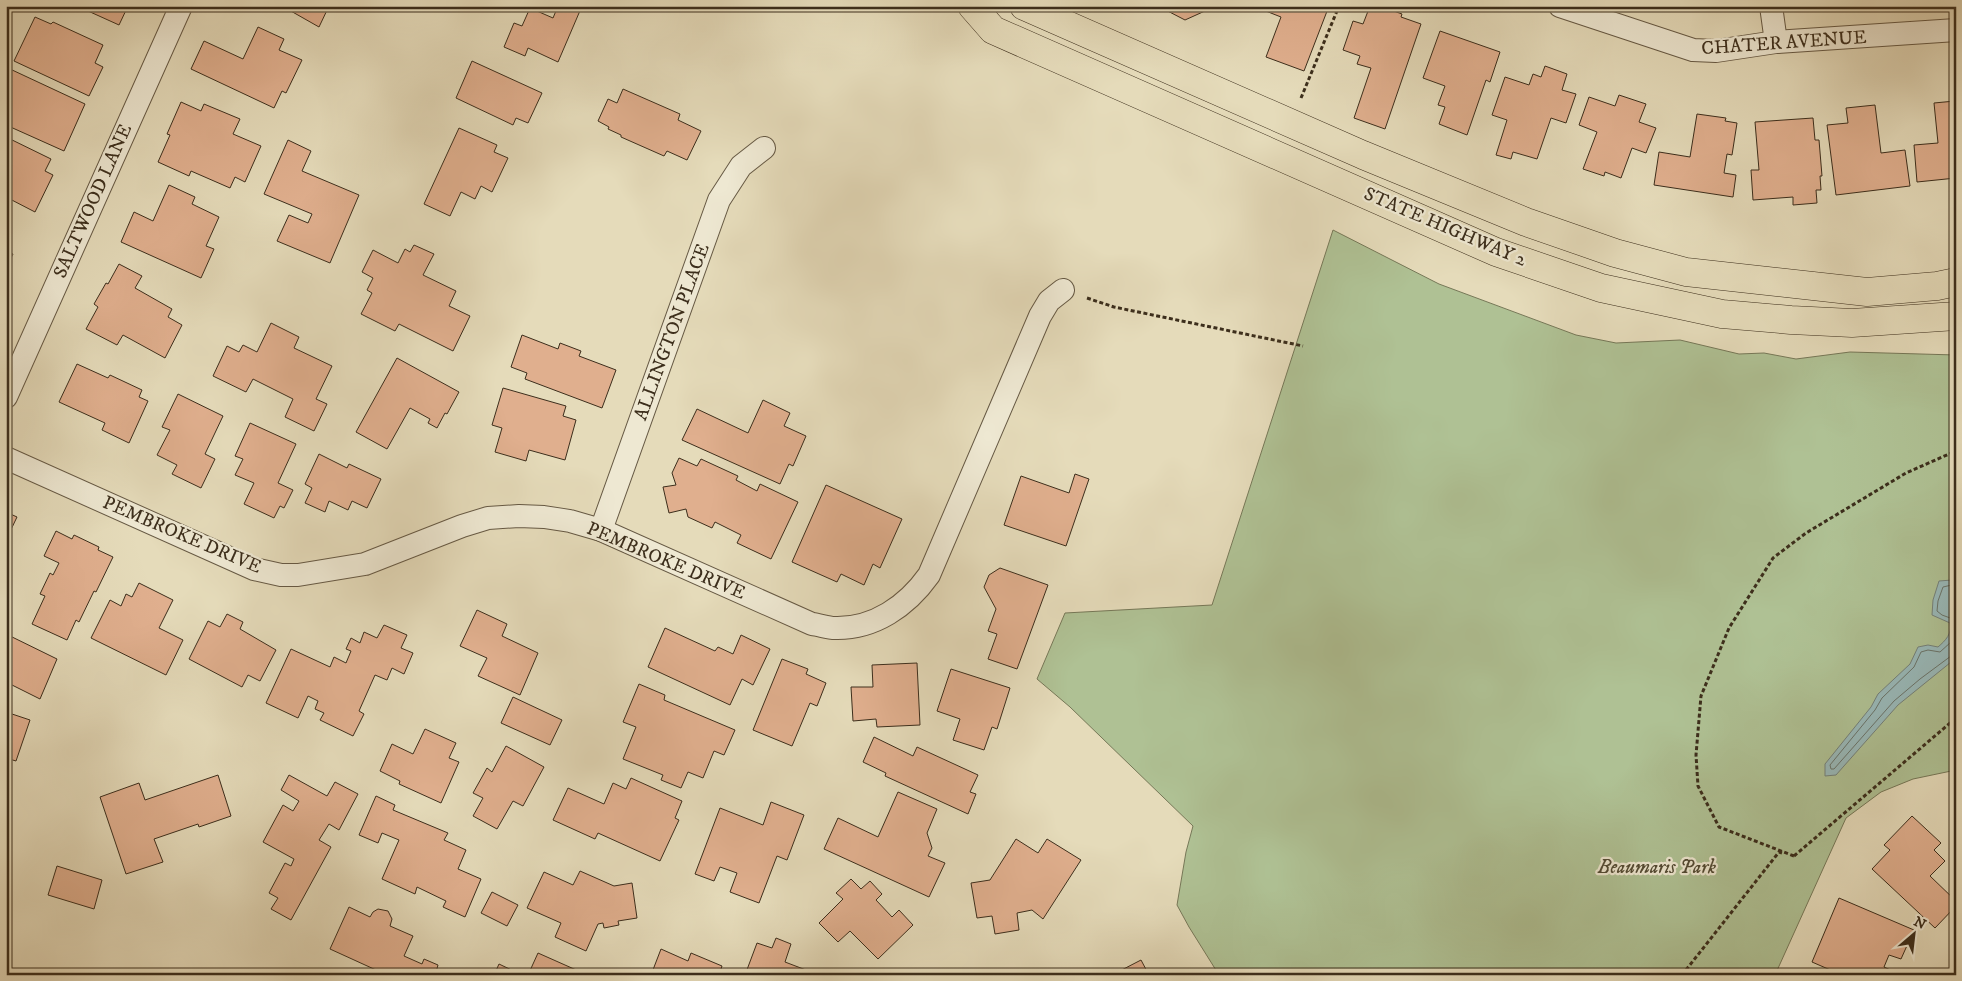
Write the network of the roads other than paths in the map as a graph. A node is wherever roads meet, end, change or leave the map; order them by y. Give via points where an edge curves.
1 (180, 6) edge
2 (972, 6) edge
3 (1024, 6) edge
4 (1560, 6) edge
5 (1771, 6) edge
6 (1956, 30) edge
7 (1776, 42) junction
8 (764, 148) dead end
9 (1956, 282) edge
10 (1063, 290) road end
11 (1956, 316) edge
12 (6, 397) edge
13 (6, 458) edge
14 (601, 530) junction

1 - 12 street, SALTWOOD LANE
2 - 11 highway, STATE HIGHWAY 2 via 993,30 1496,252 1601,288 1722,314 1791,320 1852,323
3 - 9 highway, STATE HIGHWAY 2 via 1363,155 1526,222 1615,253 1686,272 1867,292
4 - 7 street, CHATER AVENUE via 1693,50 1716,51
5 - 7 street
6 - 7 street, CHATER AVENUE
8 - 14 street, ALLINGTON PLACE via 741,166 719,200
10 - 14 street, PEMBROKE DRIVE via 1049,301 1040,316 929,575 903,604 884,617 862,625 835,628 812,624
13 - 14 street, PEMBROKE DRIVE via 254,569 280,575 365,564 488,518 544,517

